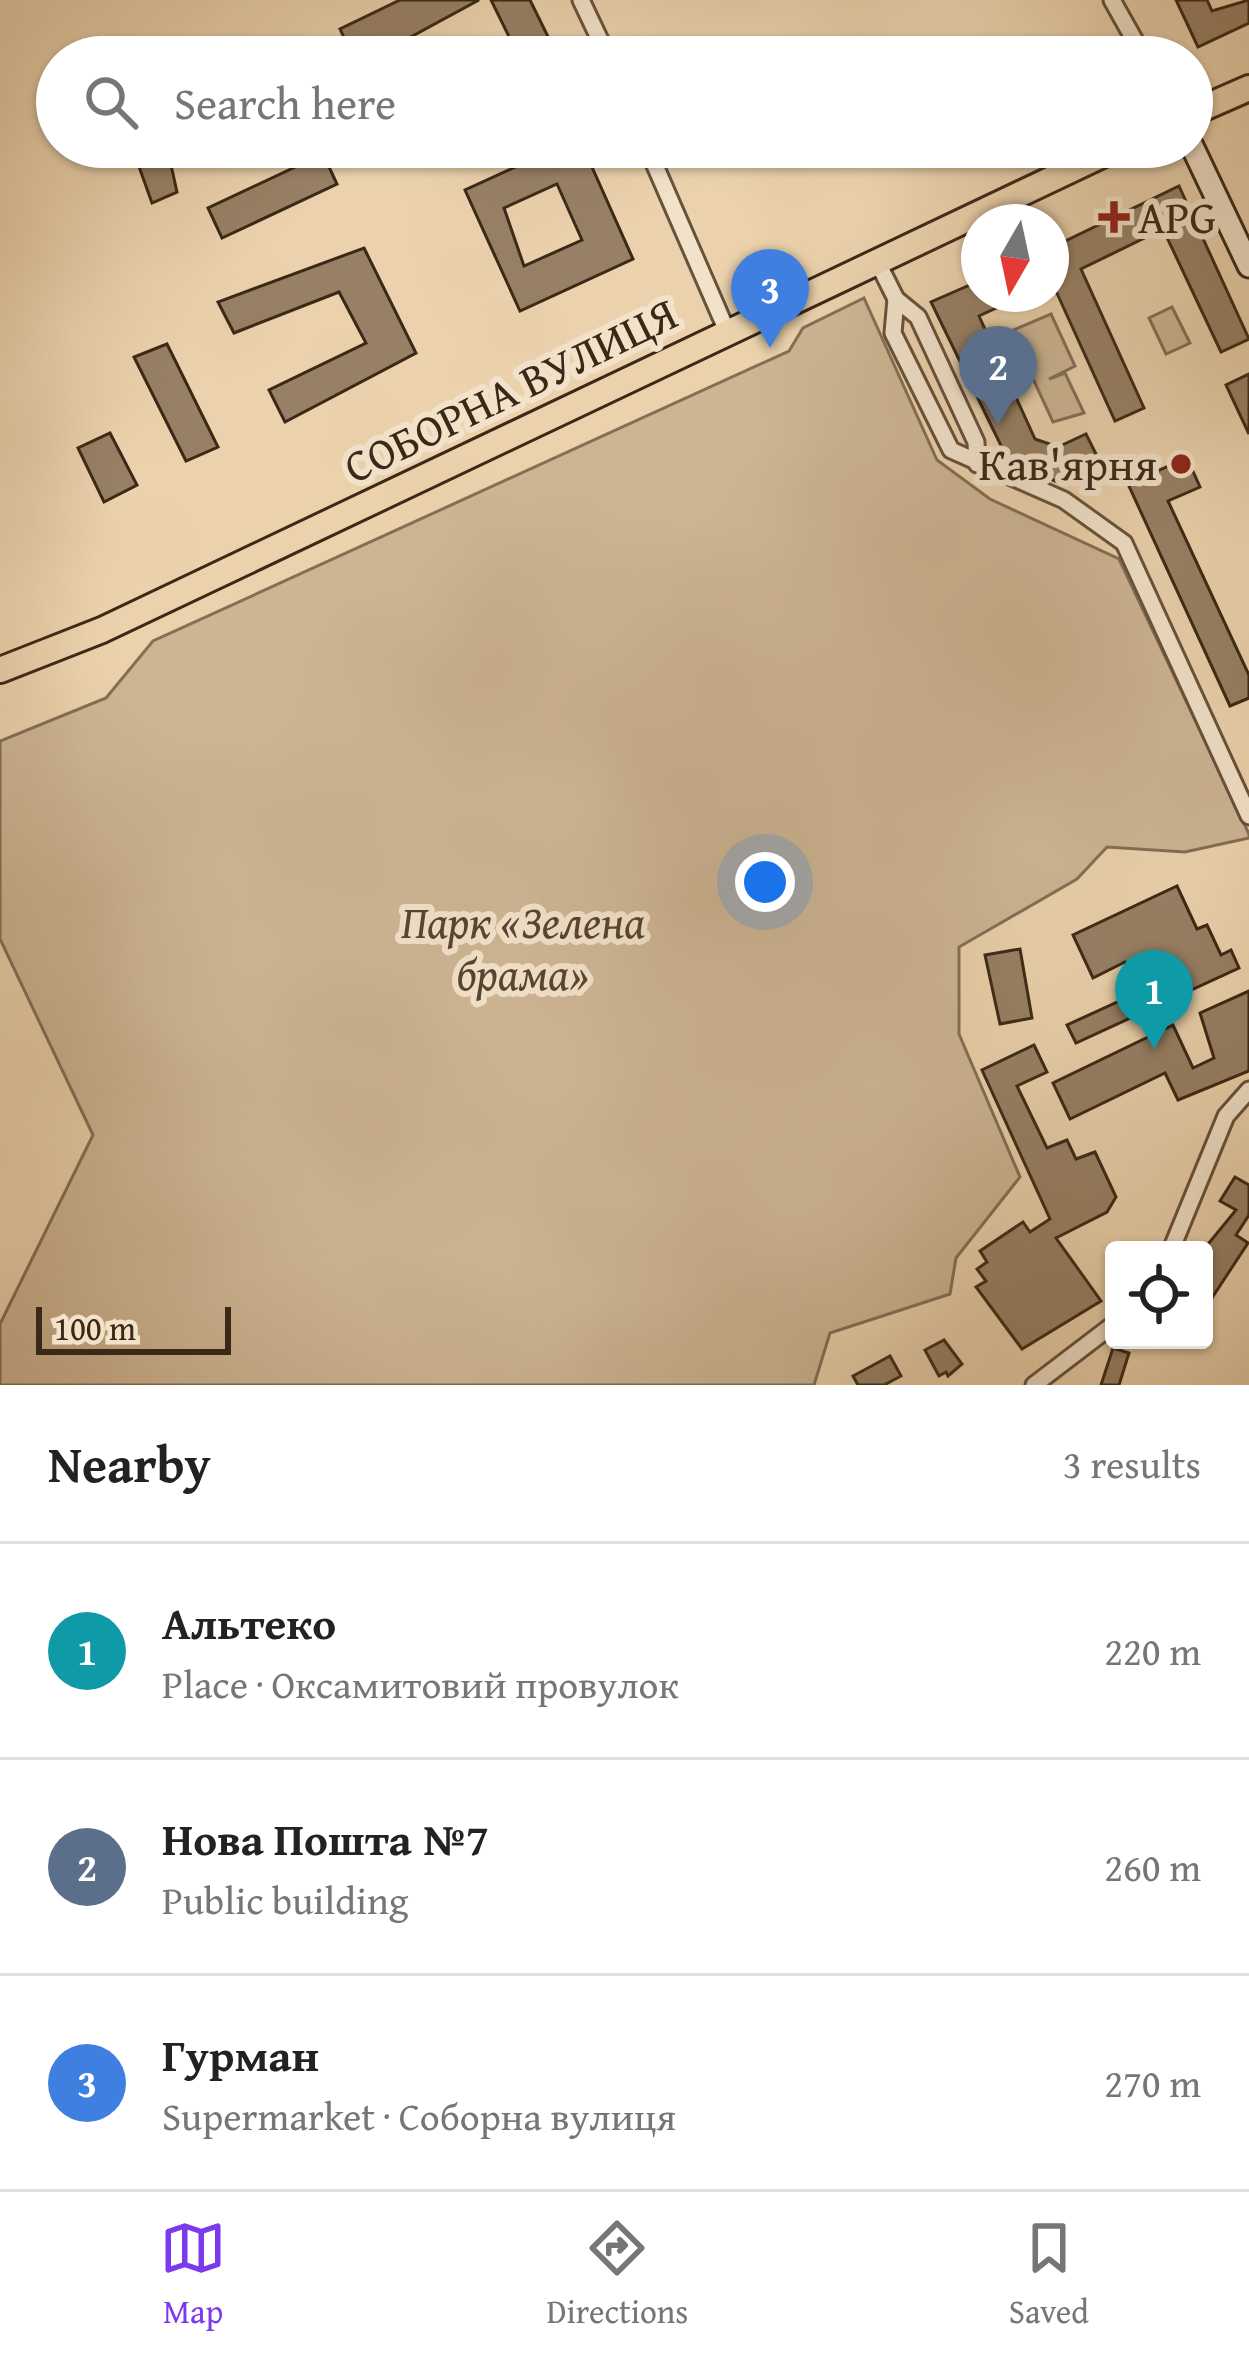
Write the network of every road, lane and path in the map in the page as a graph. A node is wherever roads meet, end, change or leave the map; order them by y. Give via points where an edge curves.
1 (581, 0) edge
2 (1112, 0) edge
3 (598, 36) edge
4 (1132, 36) edge
5 (1249, 88) edge
6 (1213, 104) edge
7 (655, 168) edge
8 (1074, 168) edge
9 (1203, 168) edge
10 (1246, 251) edge
11 (877, 261) junction
12 (896, 299) junction
13 (727, 332) junction
14 (977, 464) junction
15 (0, 670) edge
16 (1249, 816) edge
17 (1249, 1090) edge
18 (1175, 1241) edge
19 (1105, 1331) edge
20 (1034, 1385) edge

1 - 3 street
2 - 4 street
5 - 6 main road
7 - 13 street
8 - 11 main road, СОБОРНА ВУЛИЦЯ
9 - 10 main road
11 - 12 street
11 - 13 main road, СОБОРНА ВУЛИЦЯ
12 - 14 street via 918,317 976,442
12 - 14 street via 893,333 951,450
13 - 15 main road, СОБОРНА ВУЛИЦЯ via 102,630
14 - 16 street via 1064,500 1124,543
17 - 18 street via 1226,1116
19 - 20 street

